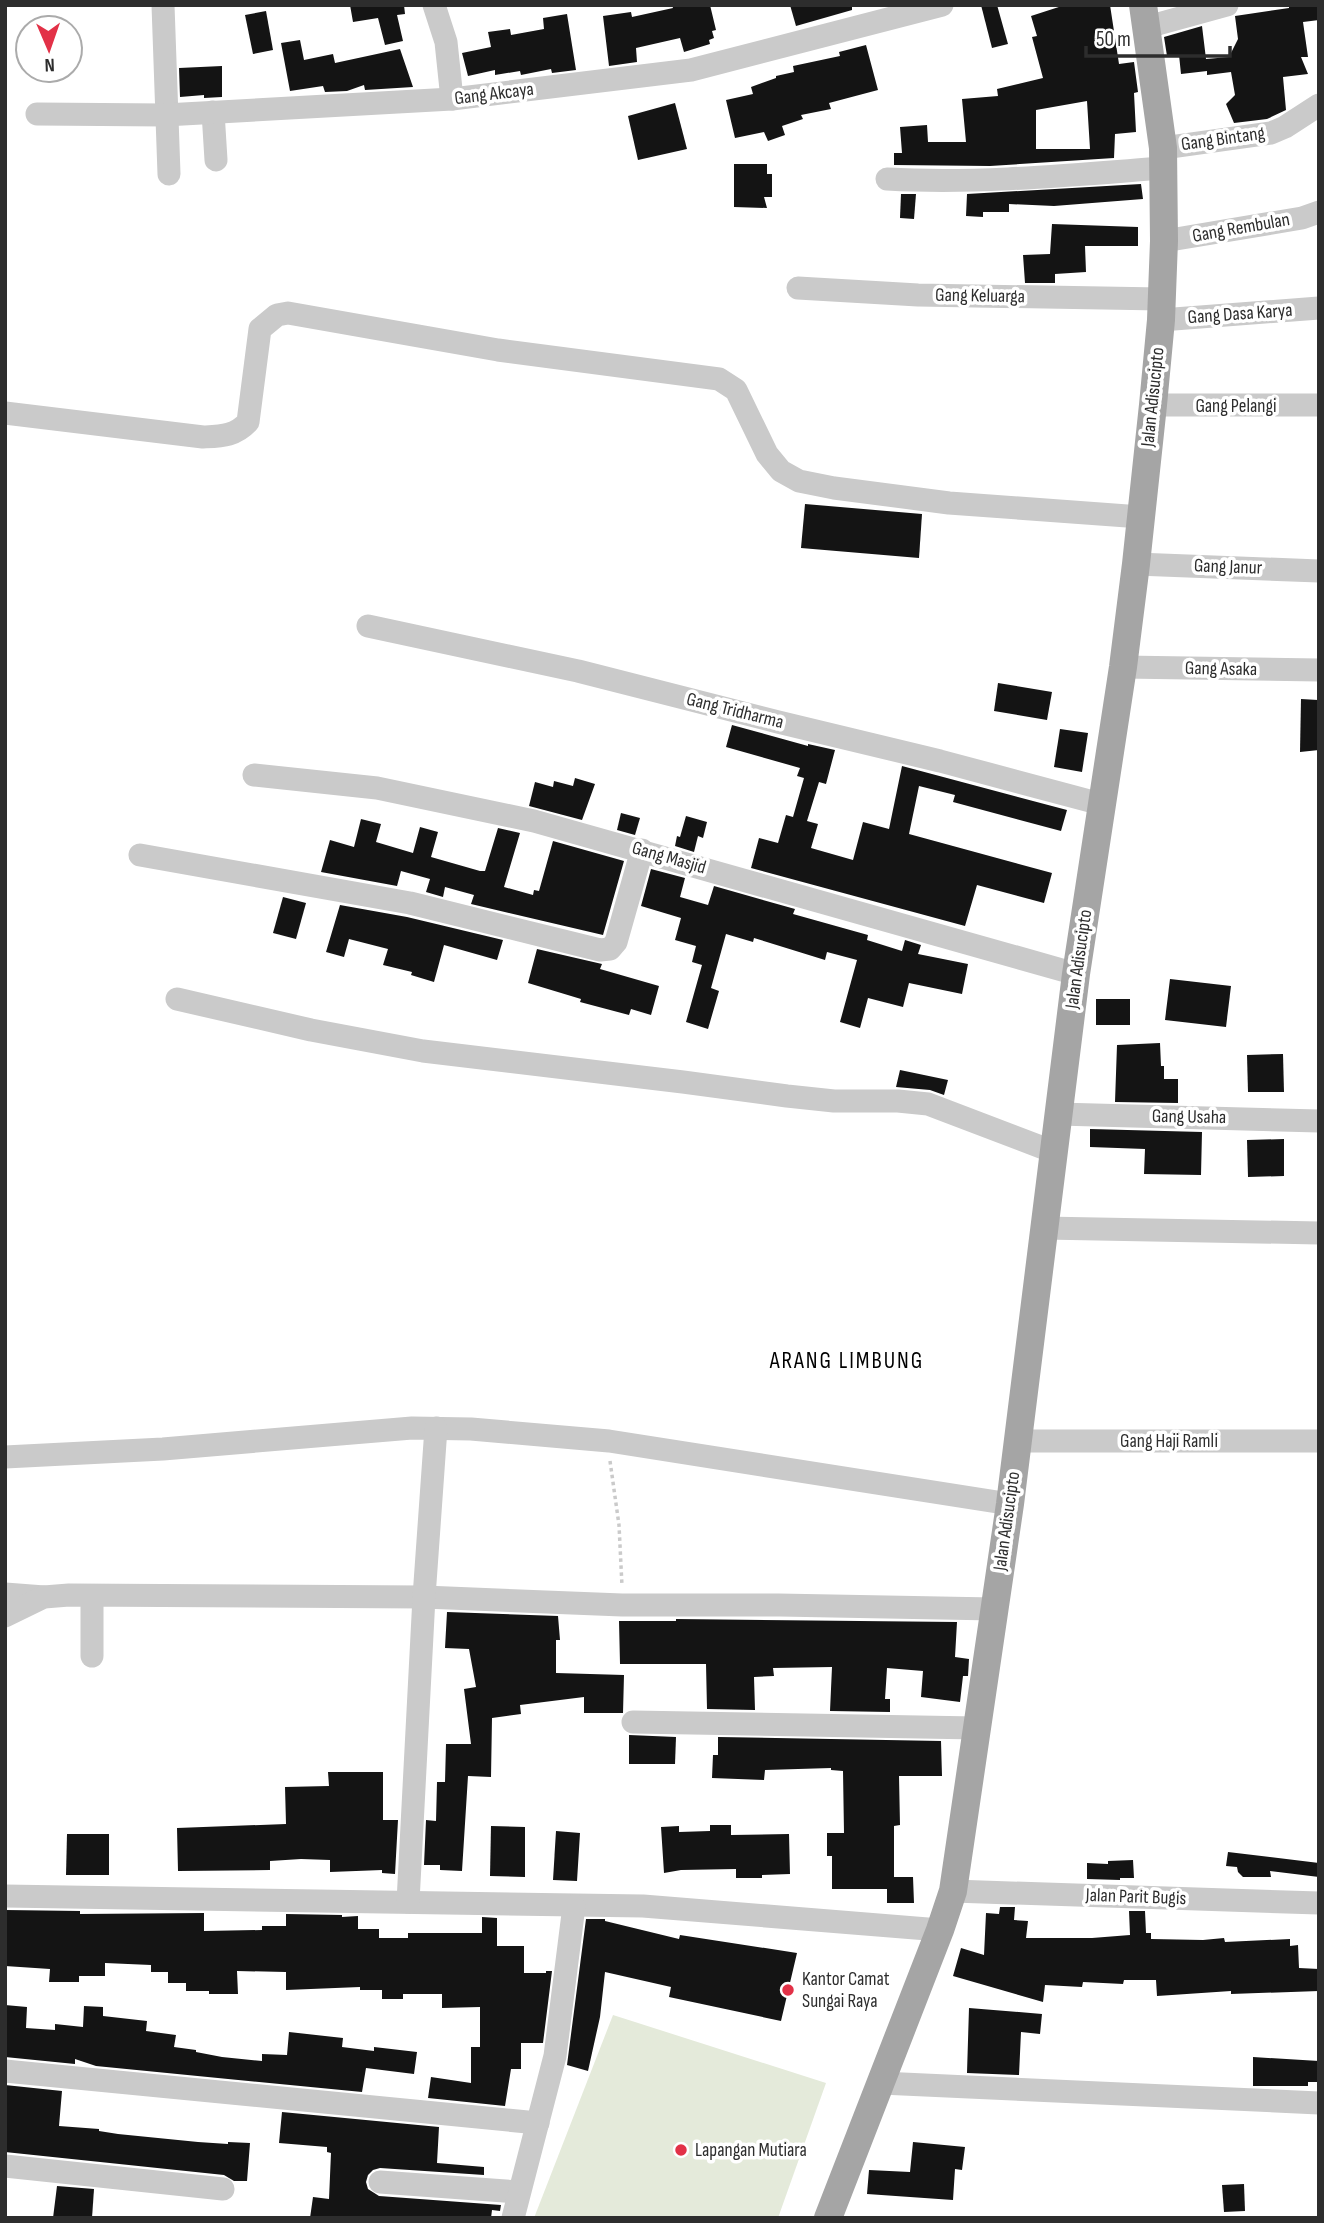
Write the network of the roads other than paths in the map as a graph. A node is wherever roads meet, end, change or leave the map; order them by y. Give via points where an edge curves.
1 (163, 5) edge
2 (434, 5) edge
3 (942, 5) edge
4 (1227, 5) edge
5 (1146, 17) edge
6 (452, 99) junction
7 (1319, 105) edge
8 (213, 112) junction
9 (37, 114) dead end
10 (165, 115) junction
11 (1163, 158) junction
12 (216, 160) dead end
13 (169, 174) dead end
14 (887, 179) dead end
15 (1319, 212) edge
16 (1164, 241) junction
17 (798, 288) dead end
18 (1319, 308) edge
19 (1161, 309) junction
20 (1153, 405) junction
21 (1319, 405) edge
22 (5, 413) edge
23 (1141, 517) junction
24 (1136, 564) junction
25 (1319, 571) edge
26 (368, 626) dead end
27 (1123, 667) junction
28 (1319, 670) edge
29 (254, 775) dead end
30 (1101, 804) junction
31 (642, 850) junction
32 (140, 855) dead end
33 (1076, 974) junction
34 (177, 999) dead end
35 (1059, 1114) junction
36 (1319, 1121) edge
37 (1054, 1152) junction
38 (1044, 1228) junction
39 (1319, 1233) edge
40 (436, 1428) junction
41 (1018, 1441) junction
42 (1319, 1441) edge
43 (5, 1457) edge
44 (1010, 1504) junction
45 (5, 1594) edge
46 (92, 1595) junction
47 (44, 1597) junction
48 (424, 1597) junction
49 (994, 1609) junction
50 (5, 1616) edge
51 (92, 1657) dead end
52 (633, 1722) dead end
53 (976, 1728) junction
54 (5, 1896) edge
55 (408, 1902) junction
56 (1319, 1903) edge
57 (574, 1906) junction
58 (947, 1910) junction
59 (5, 2070) edge
60 (881, 2083) junction
61 (1319, 2103) edge
62 (538, 2123) junction
63 (5, 2166) edge
64 (380, 2182) dead end
65 (223, 2189) dead end
66 (519, 2192) junction
67 (513, 2218) edge
68 (828, 2218) edge

1 - 10 street
2 - 6 street via 446,42
3 - 6 street, Gang Akcaya via 691,70
4 - 5 street via 1158,24
5 - 11 main road, Jalan Adisucipto
6 - 8 street, Gang Akcaya
7 - 11 street, Gang Bintang via 1271,133
8 - 10 street, Gang Akcaya
8 - 12 street
9 - 10 street, Gang Akcaya
10 - 13 street
11 - 14 street, Gang Bintang via 1065,177
11 - 16 main road, Jalan Adisucipto
15 - 16 street, Gang Rembulan
16 - 19 main road, Jalan Adisucipto
17 - 19 street, Gang Keluarga
18 - 19 street, Gang Dasa Karya
19 - 20 main road, Jalan Adisucipto
20 - 21 street, Gang Pelangi
20 - 23 main road, Jalan Adisucipto
22 - 23 street via 203,436 238,432 248,422 260,329 277,315 288,313 498,350 719,379 736,390 767,454 781,471 799,481 949,503
23 - 24 main road, Jalan Adisucipto
24 - 25 street, Gang Janur
24 - 27 main road, Jalan Adisucipto
26 - 30 street, Gang Tridharma via 578,671
27 - 28 street, Gang Asaka
27 - 30 main road, Jalan Adisucipto
29 - 31 street, Gang Masjid via 435,799
30 - 33 main road, Jalan Adisucipto
31 - 32 street via 616,942 600,950 410,904
31 - 33 street, Gang Masjid
33 - 35 main road, Jalan Adisucipto
34 - 37 street via 423,1051 834,1101 928,1104
35 - 36 street, Gang Usaha
35 - 37 main road, Jalan Adisucipto
37 - 38 main road, Jalan Adisucipto
38 - 39 street
38 - 41 main road, Jalan Adisucipto
40 - 43 street
40 - 44 street via 609,1441
40 - 48 street
41 - 42 street, Gang Haji Ramli
41 - 44 main road, Jalan Adisucipto
44 - 49 main road, Jalan Adisucipto
45 - 47 street
46 - 47 street
46 - 48 street
46 - 51 street
47 - 50 street
48 - 49 street via 622,1605
48 - 55 street
49 - 53 main road, Jalan Adisucipto
52 - 53 street
53 - 58 main road, Jalan Adisucipto
54 - 55 street, Jalan Parit Bugis
55 - 57 street, Jalan Parit Bugis
56 - 58 street, Jalan Parit Bugis
57 - 58 street, Jalan Parit Bugis
57 - 62 street via 555,2056
58 - 60 main road, Jalan Adisucipto
59 - 62 street
60 - 61 street
60 - 68 main road, Jalan Adisucipto
62 - 66 street
63 - 65 street
64 - 66 street
66 - 67 street

